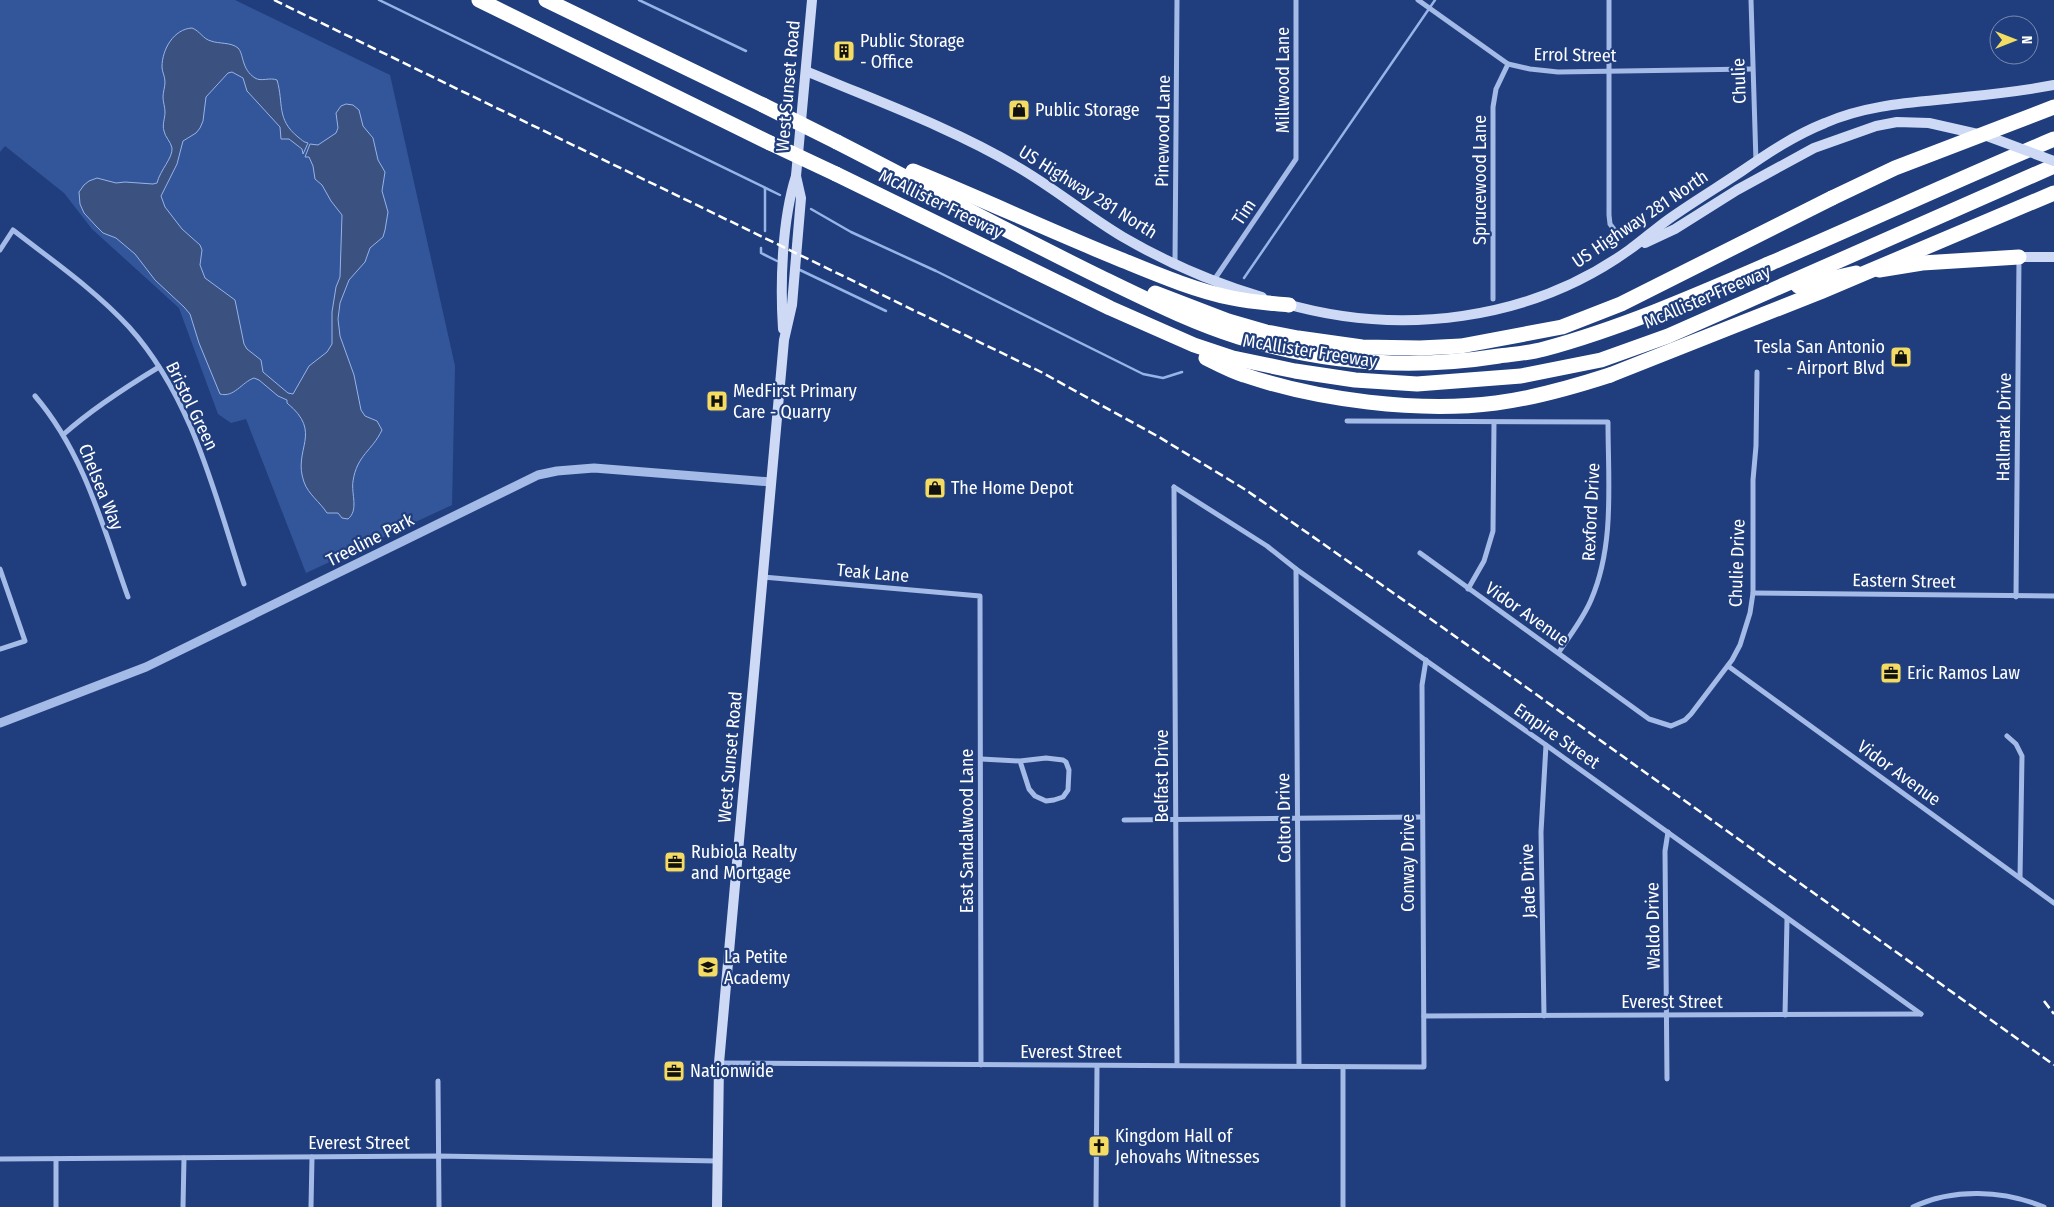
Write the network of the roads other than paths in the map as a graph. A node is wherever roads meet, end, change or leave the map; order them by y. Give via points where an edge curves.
1 (479, 0) edge
2 (546, 0) edge
3 (812, 0) edge
4 (1177, 0) edge
5 (1296, 0) edge
6 (1418, 0) edge
7 (1610, 0) edge
8 (1751, 0) edge
9 (1508, 64) junction
10 (1752, 69) junction
11 (1609, 70) junction
12 (806, 71) junction
13 (2054, 84) edge
14 (2054, 107) edge
15 (2054, 139) edge
16 (837, 142) junction
17 (1296, 160) joint
18 (2054, 161) edge
19 (1756, 162) junction
20 (2054, 166) edge
21 (2054, 194) edge
22 (1616, 232) dead end
23 (0, 250) edge
24 (1628, 250) junction
25 (1060, 257) junction
26 (2054, 257) edge
27 (2019, 258) junction
28 (1175, 263) junction
29 (1214, 280) junction
30 (1753, 298) junction
31 (1493, 299) dead end
32 (1289, 305) junction
33 (1148, 325) junction
34 (159, 367) junction
35 (1757, 372) dead end
36 (35, 396) dead end
37 (1347, 421) dead end
38 (1494, 422) junction
39 (64, 434) junction
40 (771, 482) junction
41 (1174, 487) joint
42 (1420, 553) dead end
43 (0, 568) edge
44 (1296, 569) junction
45 (763, 577) junction
46 (244, 584) dead end
47 (1468, 589) junction
48 (1753, 593) junction
49 (980, 596) joint
50 (2054, 596) edge
51 (128, 597) dead end
52 (2016, 597) junction
53 (0, 649) edge
54 (1559, 652) junction
55 (1426, 660) junction
56 (1728, 666) junction
57 (0, 723) edge
58 (1671, 726) joint
59 (2006, 736) dead end
60 (1546, 745) junction
61 (981, 759) junction
62 (1020, 761) junction
63 (1422, 817) junction
64 (1297, 818) junction
65 (1124, 820) dead end
66 (1176, 820) junction
67 (1668, 832) junction
68 (2020, 878) junction
69 (2054, 903) edge
70 (1787, 919) junction
71 (1921, 1014) joint
72 (1667, 1015) junction
73 (1785, 1015) junction
74 (1424, 1016) junction
75 (1544, 1016) junction
76 (719, 1064) junction
77 (981, 1065) junction
78 (1176, 1065) junction
79 (1097, 1066) junction
80 (1299, 1066) junction
81 (1343, 1067) junction
82 (1424, 1067) joint
83 (1667, 1079) dead end
84 (438, 1081) dead end
85 (438, 1156) junction
86 (312, 1157) junction
87 (184, 1158) junction
88 (0, 1159) edge
89 (56, 1159) junction
90 (718, 1161) junction
91 (56, 1207) edge
92 (184, 1207) edge
93 (311, 1207) edge
94 (438, 1207) edge
95 (717, 1207) edge
96 (1096, 1207) edge
97 (1343, 1207) edge
98 (1913, 1207) edge
99 (2044, 1207) edge

1 - 33 highway, McAllister Freeway, bridge
2 - 16 highway, McAllister Freeway, bridge
3 - 12 main road, West Sunset Road
4 - 28 street, Pinewood Lane
5 - 17 street, Millwood Lane
6 - 9 street, Errol Street
7 - 11 street
8 - 10 street, Chulie
9 - 11 street, Errol Street via 1558,72
9 - 31 street, Sprucewood Lane via 1496,89 1493,107
10 - 11 street, Errol Street
10 - 19 street, Chulie
11 - 22 street via 1609,215 1610,224
12 - 28 main road, US Highway 281 North via 935,126 1016,166 1123,237
12 - 40 main road, West Sunset Road via 796,176 801,198 792,305 784,340
13 - 19 main road, US Highway 281 North via 2017,92 1873,108 1826,122
14 - 25 highway, bridge via 1895,168 1621,304 1562,327 1461,346 1362,347 1266,332 1228,321
15 - 25 highway, McAllister Freeway via 1684,300 1607,330 1541,350 1467,361 1368,363 1279,348 1206,326
16 - 25 highway, McAllister Freeway
16 - 32 highway via 965,192 1138,267 1231,298
17 - 29 street, Tim
18 - 24 main road, bridge via 1987,136 1929,123 1897,122 1876,126 1814,148 1674,229
19 - 24 main road, US Highway 281 North
20 - 30 highway, McAllister Freeway
21 - 33 highway, bridge via 1610,375 1562,390 1495,403 1437,407 1366,402 1292,388 1243,375 1186,349
23 - 34 street, Bristol Green via 13,230 95,293 130,328
24 - 32 main road, US Highway 281 North via 1568,286 1494,311 1393,320 1333,314
26 - 27 main road
27 - 30 highway via 1922,263 1823,280
27 - 52 street, Hallmark Drive
28 - 29 main road, US Highway 281 North
29 - 32 main road, US Highway 281 North
30 - 33 highway, McAllister Freeway via 1668,336 1601,360 1521,376 1416,384 1355,380 1233,358
34 - 39 street via 115,394
34 - 46 street, Bristol Green via 202,454
35 - 48 street, Chulie Drive
36 - 39 street, Chelsea Way
37 - 38 street
38 - 47 street via 1493,530 1486,556
38 - 54 street, Rexford Drive via 1608,422 1603,561 1582,619
39 - 51 street, Chelsea Way via 85,475
40 - 45 main road, West Sunset Road
40 - 57 street, Treeline Park via 594,468 538,475 146,667
41 - 44 street, Empire Street via 1267,546
41 - 66 street, Belfast Drive
42 - 47 street, Vidor Avenue
43 - 53 street via 25,641
44 - 55 street, Empire Street
44 - 64 street, Colton Drive
45 - 49 street, Teak Lane
45 - 76 main road, West Sunset Road
47 - 54 street, Vidor Avenue
48 - 52 street, Eastern Street
48 - 56 street, Chulie Drive via 1746,629
49 - 61 street, East Sandalwood Lane
50 - 52 street, Eastern Street
54 - 58 street, Vidor Avenue via 1649,719
55 - 60 street, Empire Street
55 - 63 street, Conway Drive via 1422,684
56 - 58 street, Chulie Drive via 1691,714
56 - 68 street, Vidor Avenue
59 - 68 street via 2016,744 2022,756
60 - 67 street, Empire Street
60 - 75 street, Jade Drive via 1540,832
61 - 62 street
61 - 77 street, East Sandalwood Lane
62 - 62 street via 1063,760 1069,770 1068,790 1054,800 1046,801 1035,796 1029,789
63 - 64 street
63 - 74 street, Conway Drive
64 - 66 street
64 - 80 street, Colton Drive
65 - 66 street
66 - 78 street, Belfast Drive
67 - 70 street, Empire Street
67 - 72 street, Waldo Drive via 1665,851
68 - 69 street, Vidor Avenue
70 - 71 street, Empire Street
70 - 73 street
71 - 73 street, Everest Street
72 - 73 street, Everest Street
72 - 75 street, Everest Street
72 - 83 street, Waldo Drive
74 - 75 street, Everest Street
74 - 82 street, Conway Drive
76 - 77 street, Everest Street
76 - 90 main road, West Sunset Road
77 - 79 street, Everest Street
78 - 79 street, Everest Street
78 - 80 street, Everest Street
79 - 96 street
80 - 81 street, Everest Street
81 - 82 street, Everest Street
81 - 97 street
84 - 85 street
85 - 86 street, Everest Street
85 - 90 street, Everest Street
85 - 94 street
86 - 87 street, Everest Street
86 - 93 street
87 - 89 street, Everest Street
87 - 92 street
88 - 89 street, Everest Street
89 - 91 street
90 - 95 main road, West Sunset Road
98 - 99 street via 1939,1198 1983,1193 2012,1197

